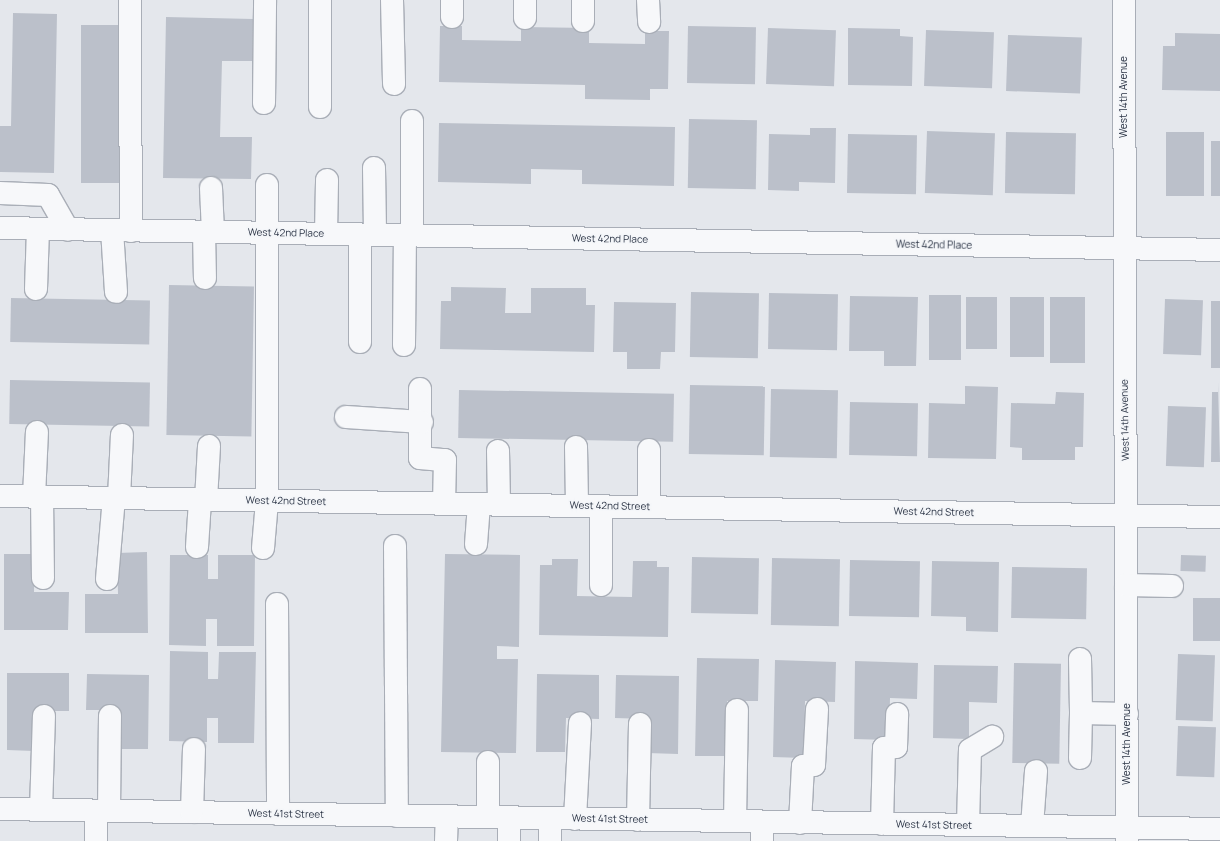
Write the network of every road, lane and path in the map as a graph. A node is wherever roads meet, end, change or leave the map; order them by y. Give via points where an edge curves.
1 (130, 0) edge
2 (265, 0) edge
3 (320, 0) edge
4 (392, 0) edge
5 (648, 0) edge
6 (1124, 0) edge
7 (649, 22) dead end
8 (394, 84) dead end
9 (264, 103) dead end
10 (320, 107) dead end
11 (412, 121) dead end
12 (374, 168) dead end
13 (327, 180) dead end
14 (267, 185) dead end
15 (211, 188) dead end
16 (0, 193) edge
17 (0, 228) edge
18 (38, 229) junction
19 (68, 230) junction
20 (122, 230) junction
21 (209, 232) junction
22 (269, 233) junction
23 (326, 234) junction
24 (368, 235) junction
25 (408, 235) junction
26 (1124, 248) junction
27 (1220, 250) edge
28 (205, 278) dead end
29 (36, 289) dead end
30 (116, 292) dead end
31 (360, 342) dead end
32 (404, 345) dead end
33 (420, 389) dead end
34 (346, 417) dead end
35 (422, 422) junction
36 (37, 432) dead end
37 (122, 435) dead end
38 (209, 446) dead end
39 (576, 447) dead end
40 (649, 450) dead end
41 (498, 451) dead end
42 (0, 496) edge
43 (38, 497) junction
44 (116, 498) junction
45 (203, 500) junction
46 (267, 501) junction
47 (444, 504) junction
48 (489, 504) junction
49 (577, 506) junction
50 (600, 506) junction
51 (649, 507) junction
52 (1126, 515) junction
53 (1220, 517) edge
54 (476, 544) dead end
55 (395, 546) dead end
56 (197, 547) dead end
57 (263, 548) dead end
58 (43, 578) dead end
59 (107, 579) dead end
60 (600, 585) dead end
61 (1126, 585) junction
62 (1172, 586) dead end
63 (277, 604) dead end
64 (1080, 659) dead end
65 (816, 709) dead end
66 (737, 710) dead end
67 (1081, 713) junction
68 (897, 714) dead end
69 (1127, 714) junction
70 (44, 716) dead end
71 (110, 716) dead end
72 (580, 723) dead end
73 (640, 724) dead end
74 (992, 737) dead end
75 (194, 750) dead end
76 (1080, 758) dead end
77 (488, 762) dead end
78 (1036, 771) dead end
79 (0, 809) edge
80 (41, 810) junction
81 (102, 811) junction
82 (192, 812) junction
83 (278, 814) junction
84 (397, 816) junction
85 (447, 817) junction
86 (499, 817) junction
87 (550, 818) junction
88 (575, 819) junction
89 (638, 820) junction
90 (735, 821) junction
91 (800, 822) junction
92 (1032, 826) junction
93 (875, 829) edge
94 (965, 830) edge
95 (1220, 830) edge
96 (762, 831) edge
97 (1127, 834) edge
98 (96, 841) edge
99 (446, 841) edge
100 (509, 841) edge
101 (550, 841) edge

1 - 20 street
2 - 9 street
3 - 10 street
4 - 8 street
5 - 7 street
6 - 26 street, West 14th Avenue
11 - 25 street
12 - 24 street
13 - 23 street
14 - 22 street
15 - 21 street
16 - 19 street via 48,195
17 - 18 street, West 42nd Place
18 - 19 street, West 42nd Place
18 - 29 street
19 - 20 street, West 42nd Place
20 - 21 street, West 42nd Place
20 - 30 street
21 - 22 street, West 42nd Place
21 - 28 street
22 - 23 street, West 42nd Place
22 - 46 street
23 - 24 street, West 42nd Place
24 - 25 street, West 42nd Place
24 - 31 street
25 - 26 street, West 42nd Place
25 - 32 street
26 - 27 street, West 42nd Place
26 - 52 street, West 14th Avenue
33 - 35 street
34 - 35 street
35 - 47 street via 420,458 445,460
36 - 43 street
37 - 44 street
38 - 45 street
39 - 49 street
40 - 51 street
41 - 48 street
42 - 43 street, West 42nd Street
43 - 44 street, West 42nd Street
43 - 58 street
44 - 45 street, West 42nd Street
44 - 59 street
45 - 46 street, West 42nd Street
45 - 56 street
46 - 47 street, West 42nd Street
46 - 57 street
47 - 48 street, West 42nd Street
48 - 49 street, West 42nd Street
48 - 54 street
49 - 50 street, West 42nd Street
50 - 51 street, West 42nd Street
50 - 60 street
51 - 52 street, West 42nd Street
52 - 53 street, West 42nd Street
52 - 61 street, West 14th Avenue
55 - 84 street
61 - 62 street
61 - 69 street, West 14th Avenue
63 - 83 street
64 - 67 street
65 - 91 street via 814,765 803,766
66 - 90 street
67 - 69 street
67 - 76 street
68 - 93 street via 896,747 884,748
69 - 97 street, West 14th Avenue
70 - 80 street
71 - 81 street
72 - 88 street
73 - 89 street
74 - 94 street via 970,750
75 - 82 street
77 - 86 street
78 - 92 street
79 - 80 street, West 41st Street
80 - 81 street, West 41st Street
81 - 82 street, West 41st Street
81 - 98 street
82 - 83 street, West 41st Street
83 - 84 street, West 41st Street
84 - 85 street, West 41st Street
85 - 86 street, West 41st Street
85 - 99 street
86 - 87 street, West 41st Street
86 - 100 street
87 - 88 street, West 41st Street
87 - 101 street
88 - 89 street, West 41st Street
89 - 90 street, West 41st Street
90 - 96 street, West 41st Street
91 - 93 street, West 41st Street
91 - 96 street, West 41st Street
92 - 94 street, West 41st Street
92 - 97 street, West 41st Street
93 - 94 street, West 41st Street
95 - 97 street, West 41st Street

